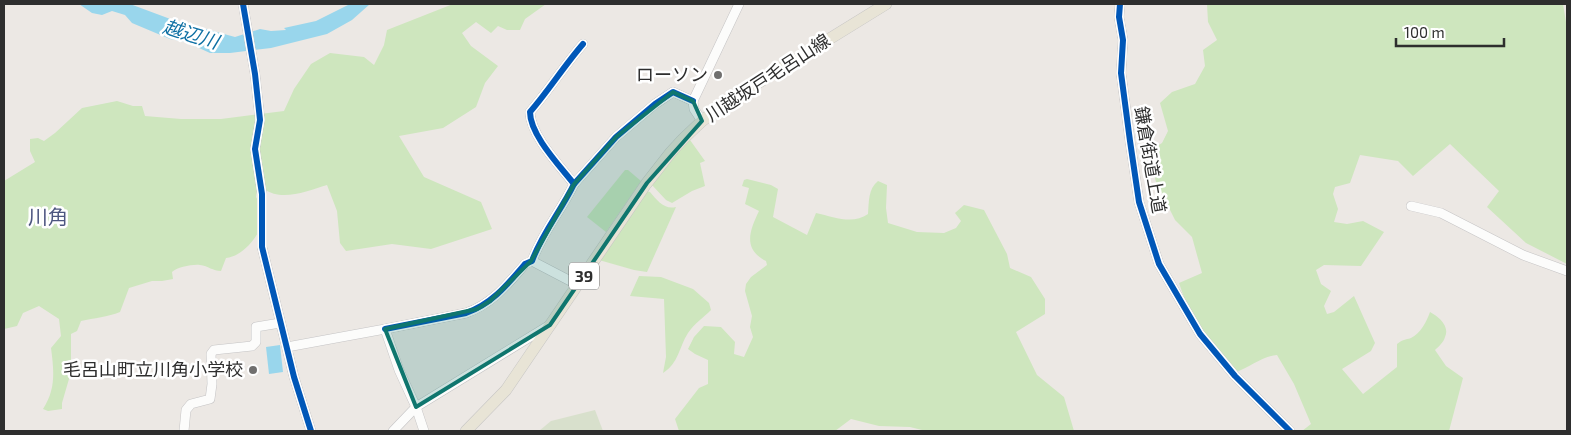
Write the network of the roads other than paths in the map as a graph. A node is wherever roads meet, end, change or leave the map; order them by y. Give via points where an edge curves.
1 (243, 4) edge
2 (739, 4) edge
3 (886, 4) edge
4 (1120, 4) edge
5 (583, 44) dead end
6 (693, 101) junction
7 (702, 121) junction
8 (574, 184) junction
9 (1411, 206) dead end
10 (532, 261) junction
11 (1567, 272) edge
12 (578, 285) junction
13 (280, 323) junction
14 (550, 325) junction
15 (385, 329) junction
16 (287, 347) junction
17 (416, 407) junction
18 (1284, 429) edge
19 (184, 431) edge
20 (311, 431) edge
21 (393, 431) edge
22 (424, 431) edge
23 (466, 431) edge

1 - 13 street via 260,120 256,149 262,194 262,247
2 - 6 street
3 - 7 main road, 川越坂戸毛呂山線 / 39 via 751,86
4 - 18 street, 鎌倉街道上道 via 1121,73 1139,202 1159,264 1200,334
5 - 8 street via 530,112 535,130
6 - 7 street
6 - 8 street via 673,92 655,104 616,137
7 - 12 main road, 川越坂戸毛呂山線 / 39 via 660,165
8 - 10 street via 541,238
9 - 11 street via 1441,213 1523,255
10 - 12 street
10 - 15 street via 524,264 490,301 476,309
12 - 14 main road, 川越坂戸毛呂山線 / 39
13 - 16 street
13 - 19 street via 256,327 256,342 252,346 214,350 210,399 191,404 186,410
14 - 17 street
14 - 23 main road, 川越坂戸毛呂山線 / 39 via 506,390
15 - 16 street
15 - 17 street
16 - 20 street
17 - 21 street
17 - 22 street

